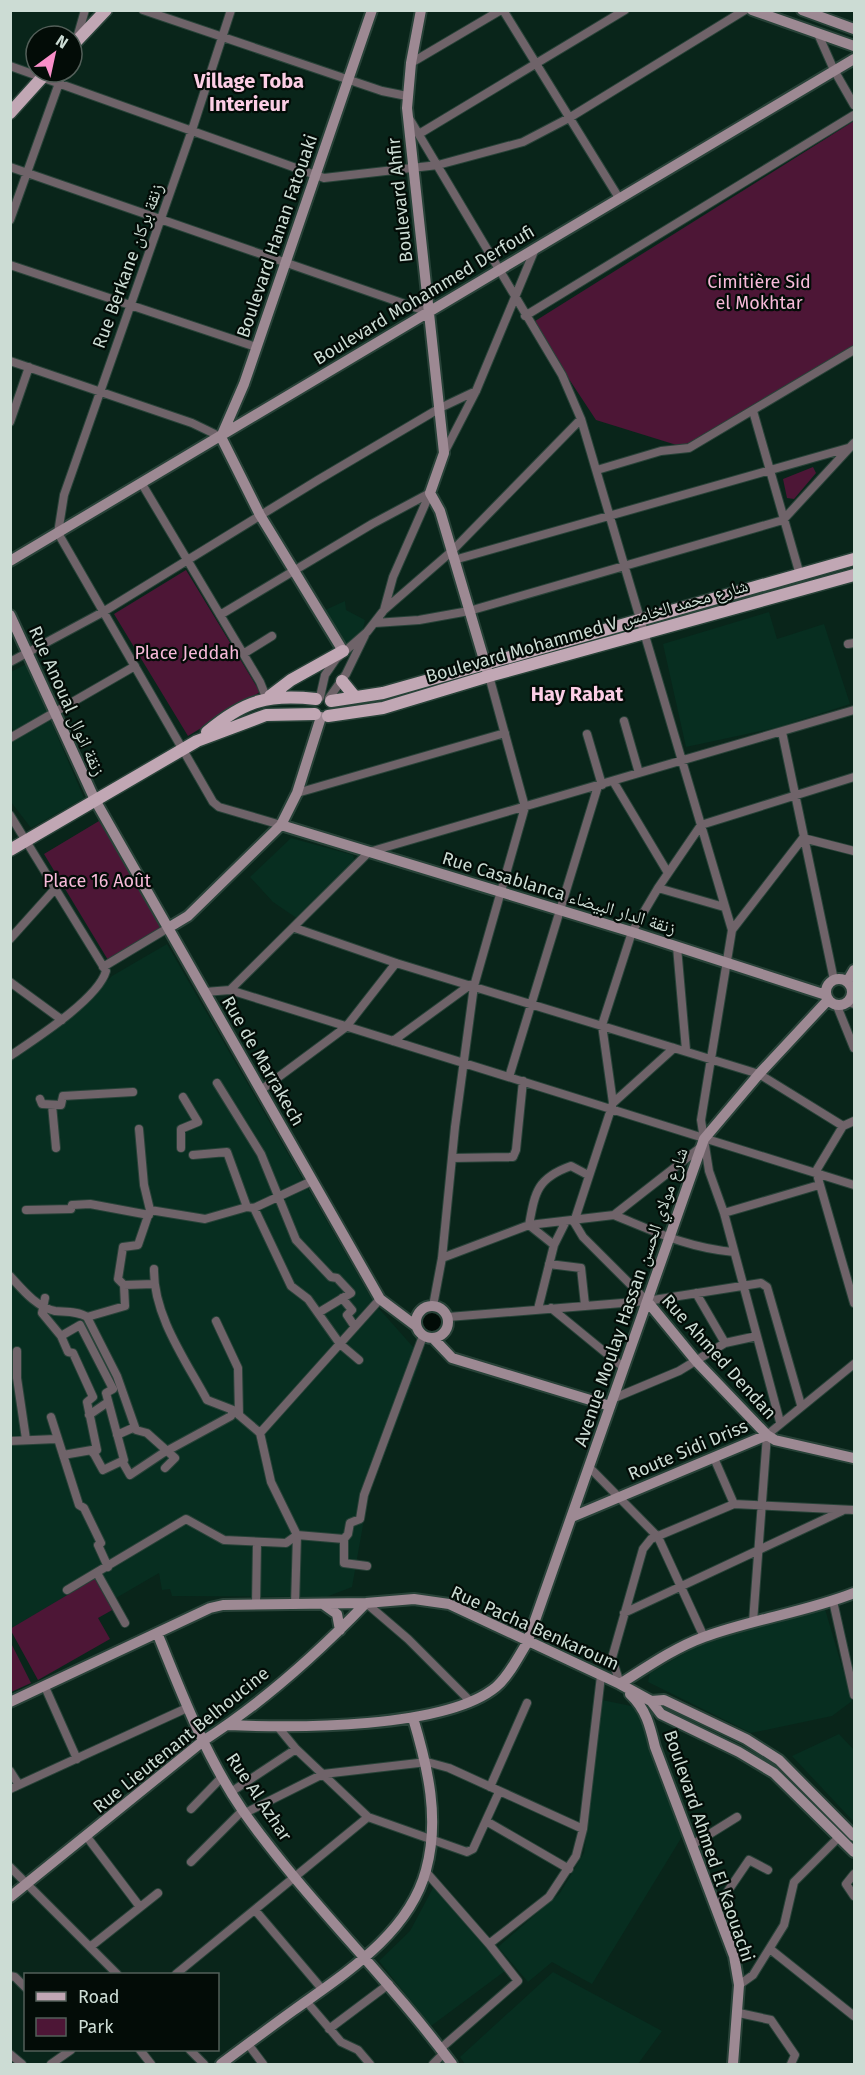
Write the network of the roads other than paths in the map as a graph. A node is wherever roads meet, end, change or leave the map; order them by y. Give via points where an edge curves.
1 (106, 10) edge
2 (143, 10) edge
3 (231, 10) edge
4 (372, 10) edge
5 (421, 10) edge
6 (502, 10) edge
7 (624, 10) edge
8 (745, 10) edge
9 (752, 10) edge
10 (802, 10) edge
11 (833, 16) edge
12 (855, 29) edge
13 (818, 33) junction
14 (84, 35) edge
15 (222, 37) junction
16 (855, 46) edge
17 (855, 59) edge
18 (411, 63) junction
19 (535, 64) junction
20 (834, 70) junction
21 (348, 79) junction
22 (37, 84) edge
23 (58, 84) joint
24 (407, 96) junction
25 (855, 105) edge
26 (10, 113) edge
27 (855, 115) edge
28 (408, 117) junction
29 (569, 118) junction
30 (192, 130) junction
31 (419, 134) junction
32 (438, 165) junction
33 (10, 167) edge
34 (413, 169) junction
35 (27, 172) junction
36 (315, 177) junction
37 (619, 198) junction
38 (160, 219) junction
39 (10, 220) edge
40 (536, 247) junction
41 (286, 263) junction
42 (10, 266) edge
43 (498, 269) junction
44 (514, 298) junction
45 (130, 305) junction
46 (428, 312) junction
47 (525, 316) junction
48 (256, 347) junction
49 (853, 353) edge
50 (10, 361) edge
51 (29, 367) junction
52 (99, 391) junction
53 (476, 391) junction
54 (440, 408) junction
55 (753, 411) junction
56 (581, 419) junction
57 (10, 422) edge
58 (221, 437) junction
59 (853, 446) edge
60 (444, 453) junction
61 (597, 470) junction
62 (771, 470) junction
63 (142, 484) junction
64 (430, 493) junction
65 (260, 515) junction
66 (609, 515) junction
67 (783, 520) junction
68 (57, 532) junction
69 (453, 555) junction
70 (855, 559) edge
71 (187, 560) junction
72 (10, 561) edge
73 (626, 567) junction
74 (294, 570) junction
75 (800, 575) junction
76 (855, 575) edge
77 (384, 610) junction
78 (469, 610) junction
79 (104, 612) junction
80 (10, 615) edge
81 (220, 615) junction
82 (640, 619) junction
83 (375, 623) junction
84 (367, 632) junction
85 (644, 634) junction
86 (272, 636) dead end
87 (343, 651) junction
88 (27, 652) junction
89 (243, 654) junction
90 (10, 662) edge
91 (135, 666) junction
92 (487, 669) junction
93 (342, 681) junction
94 (268, 697) junction
95 (355, 697) junction
96 (324, 699) junction
97 (855, 710) edge
98 (53, 713) junction
99 (321, 716) junction
100 (624, 721) dead end
101 (782, 732) junction
102 (505, 733) junction
103 (587, 734) dead end
104 (10, 738) edge
105 (197, 741) junction
106 (183, 750) junction
107 (682, 759) junction
108 (639, 773) junction
109 (855, 777) edge
110 (613, 781) junction
111 (600, 785) junction
112 (297, 793) junction
113 (795, 795) junction
114 (95, 800) junction
115 (525, 807) junction
116 (10, 815) edge
117 (281, 825) junction
118 (700, 825) junction
119 (803, 838) junction
120 (27, 841) junction
121 (10, 850) edge
122 (855, 851) edge
123 (369, 852) junction
124 (668, 873) junction
125 (658, 888) junction
126 (54, 890) junction
127 (499, 893) junction
128 (724, 908) junction
129 (559, 911) junction
130 (168, 928) junction
131 (295, 928) junction
132 (732, 930) junction
133 (632, 932) junction
134 (10, 939) edge
135 (677, 947) junction
136 (725, 962) junction
137 (396, 963) junction
138 (104, 967) junction
139 (855, 970) edge
140 (834, 980) junction
141 (10, 982) edge
142 (472, 985) junction
143 (851, 987) edge
144 (230, 990) junction
145 (205, 992) junction
146 (839, 1002) edge
147 (532, 1004) junction
148 (62, 1020) junction
149 (602, 1025) junction
150 (346, 1027) junction
151 (393, 1041) junction
152 (674, 1048) junction
153 (855, 1048) edge
154 (686, 1050) junction
155 (10, 1056) edge
156 (710, 1058) junction
157 (462, 1062) junction
158 (759, 1074) junction
159 (509, 1077) junction
160 (523, 1081) junction
161 (217, 1083) dead end
162 (261, 1090) junction
163 (133, 1092) dead end
164 (183, 1096) dead end
165 (40, 1099) dead end
166 (52, 1104) junction
167 (612, 1106) junction
168 (855, 1121) edge
169 (843, 1126) junction
170 (139, 1129) dead end
171 (702, 1143) junction
172 (56, 1148) dead end
173 (181, 1148) dead end
174 (193, 1155) dead end
175 (452, 1158) junction
176 (816, 1171) junction
177 (588, 1175) junction
178 (312, 1181) junction
179 (819, 1185) junction
180 (855, 1185) edge
181 (280, 1195) junction
182 (250, 1207) junction
183 (26, 1210) dead end
184 (149, 1212) junction
185 (724, 1213) junction
186 (614, 1215) junction
187 (565, 1222) junction
188 (574, 1222) junction
189 (529, 1225) junction
190 (669, 1238) junction
191 (554, 1245) junction
192 (734, 1252) junction
193 (442, 1258) junction
194 (549, 1264) junction
195 (154, 1269) dead end
196 (10, 1276) edge
197 (154, 1284) junction
198 (124, 1285) junction
199 (743, 1285) junction
200 (696, 1293) junction
201 (342, 1298) junction
202 (380, 1299) junction
203 (647, 1301) junction
204 (43, 1302) junction
205 (855, 1303) edge
206 (432, 1305) junction
207 (585, 1305) junction
208 (551, 1308) junction
209 (538, 1309) junction
210 (318, 1313) junction
211 (87, 1317) junction
212 (447, 1317) junction
213 (216, 1321) dead end
214 (416, 1326) junction
215 (355, 1327) junction
216 (61, 1336) junction
217 (757, 1336) junction
218 (428, 1337) junction
219 (725, 1343) junction
220 (340, 1344) junction
221 (102, 1348) junction
222 (17, 1351) dead end
223 (94, 1352) junction
224 (359, 1359) dead end
225 (697, 1362) junction
226 (855, 1364) edge
227 (623, 1367) junction
228 (10, 1395) edge
229 (20, 1397) junction
230 (108, 1402) junction
231 (611, 1402) junction
232 (801, 1405) junction
233 (236, 1412) junction
234 (89, 1415) junction
235 (51, 1417) dead end
236 (780, 1422) junction
237 (135, 1427) junction
238 (260, 1433) junction
239 (117, 1435) junction
240 (767, 1435) junction
241 (26, 1439) junction
242 (56, 1439) junction
243 (10, 1441) edge
244 (168, 1450) junction
245 (93, 1453) junction
246 (63, 1455) junction
247 (714, 1458) junction
248 (855, 1458) edge
249 (122, 1461) junction
250 (589, 1467) junction
251 (165, 1468) dead end
252 (620, 1498) junction
253 (734, 1504) junction
254 (763, 1505) junction
255 (843, 1510) junction
256 (855, 1510) edge
257 (572, 1517) junction
258 (297, 1535) junction
259 (658, 1537) junction
260 (344, 1539) junction
261 (257, 1544) junction
262 (760, 1550) junction
263 (367, 1566) dead end
264 (108, 1567) junction
265 (97, 1573) junction
266 (681, 1587) junction
267 (67, 1590) dead end
268 (855, 1593) edge
269 (833, 1601) junction
270 (366, 1603) junction
271 (323, 1604) junction
272 (256, 1605) junction
273 (295, 1605) junction
274 (624, 1613) junction
275 (125, 1623) dead end
276 (753, 1623) junction
277 (340, 1630) junction
278 (158, 1635) junction
279 (704, 1637) junction
280 (527, 1643) junction
281 (601, 1676) junction
282 (620, 1684) junction
283 (45, 1687) junction
284 (855, 1695) edge
285 (651, 1701) junction
286 (10, 1702) edge
287 (471, 1702) junction
288 (527, 1703) dead end
289 (187, 1708) junction
290 (413, 1718) junction
291 (228, 1725) junction
292 (278, 1727) junction
293 (203, 1741) junction
294 (296, 1749) junction
295 (77, 1759) junction
296 (426, 1762) junction
297 (10, 1772) edge
298 (323, 1774) junction
299 (222, 1777) junction
300 (20, 1785) junction
301 (490, 1787) junction
302 (10, 1789) edge
303 (231, 1792) junction
304 (499, 1792) junction
305 (191, 1809) dead end
306 (244, 1811) junction
307 (368, 1817) junction
308 (737, 1817) dead end
309 (486, 1821) junction
310 (583, 1829) junction
311 (855, 1836) edge
312 (87, 1837) junction
313 (839, 1837) junction
314 (432, 1839) junction
315 (692, 1845) junction
316 (855, 1852) edge
317 (191, 1862) dead end
318 (10, 1867) edge
319 (569, 1869) junction
320 (768, 1870) dead end
321 (426, 1872) junction
322 (855, 1874) edge
323 (296, 1877) junction
324 (28, 1885) junction
325 (158, 1893) dead end
326 (855, 1896) edge
327 (10, 1897) edge
328 (140, 1907) junction
329 (717, 1907) junction
330 (255, 1910) junction
331 (489, 1944) junction
332 (90, 1947) junction
333 (770, 1949) junction
334 (365, 1956) junction
335 (116, 1973) edge
336 (177, 1973) edge
337 (389, 1984) junction
338 (739, 1985) junction
339 (322, 1989) junction
340 (306, 2001) junction
341 (739, 2013) junction
342 (855, 2016) edge
343 (329, 2029) junction
344 (248, 2044) junction
345 (68, 2051) edge
346 (141, 2051) edge
347 (192, 2051) edge
348 (442, 2051) junction
349 (10, 2054) edge
350 (22, 2064) edge
351 (51, 2064) edge
352 (151, 2064) edge
353 (204, 2064) edge
354 (221, 2064) edge
355 (263, 2064) edge
356 (370, 2064) edge
357 (433, 2064) edge
358 (452, 2064) edge
359 (733, 2064) edge
360 (791, 2064) edge

1 - 14 main road
2 - 15 street
3 - 15 street, Rue Berkane زنقة بركان
4 - 21 street, Boulevard Hanan Fatouaki
5 - 18 street, Boulevard Ahfir
6 - 18 street
6 - 19 street
7 - 19 street
8 - 29 street
9 - 13 street
10 - 11 street
11 - 12 street
13 - 16 street
13 - 20 street
15 - 21 street
15 - 30 street, Rue Berkane زنقة بركان
17 - 20 street, Boulevard Mohammed Derfoufi
18 - 24 street, Boulevard Ahfir
19 - 29 street
19 - 31 street
20 - 25 street
20 - 37 street, Boulevard Mohammed Derfoufi
21 - 24 street
21 - 36 street, Boulevard Hanan Fatouaki
22 - 26 main road
23 - 30 street
23 - 35 street
24 - 28 street, Boulevard Ahfir
27 - 47 street
28 - 31 street
28 - 34 street, Boulevard Ahfir
29 - 32 street via 523,142
29 - 37 street
30 - 36 street
30 - 38 street, Rue Berkane زنقة بركان
31 - 32 street
32 - 34 street
32 - 43 street
33 - 35 street
34 - 36 street
34 - 46 street, Boulevard Ahfir
35 - 38 street
35 - 39 street
36 - 41 street, Boulevard Hanan Fatouaki
37 - 40 street, Boulevard Mohammed Derfoufi
38 - 41 street
38 - 45 street, Rue Berkane زنقة بركان
40 - 43 street, Boulevard Mohammed Derfoufi
40 - 44 street
41 - 46 street
41 - 48 street, Boulevard Hanan Fatouaki
42 - 45 street
43 - 44 street
43 - 46 street, Boulevard Mohammed Derfoufi
44 - 47 street
44 - 53 street
45 - 48 street
45 - 52 street, Rue Berkane زنقة بركان
46 - 54 street, Boulevard Ahfir
46 - 58 street, Boulevard Mohammed Derfoufi
47 - 56 street via 562,375
48 - 58 street, Boulevard Hanan Fatouaki
49 - 55 street
50 - 51 street
51 - 52 street
51 - 57 street
52 - 58 street
52 - 68 street, Rue Berkane زنقة بركان via 64,495
53 - 54 street
53 - 60 street
54 - 60 street, Boulevard Ahfir
54 - 65 street
55 - 61 street via 689,448 661,451
55 - 62 street
56 - 61 street
56 - 69 street
58 - 63 street, Boulevard Mohammed Derfoufi
58 - 65 street
59 - 62 street
59 - 67 street
60 - 64 street, Boulevard Ahfir
61 - 66 street
62 - 66 street
62 - 67 street
63 - 68 street, Boulevard Mohammed Derfoufi
63 - 71 street
64 - 69 street via 440,511
64 - 74 street
64 - 77 street via 393,576
65 - 71 street
65 - 74 street
66 - 69 street
66 - 73 street
67 - 73 street
67 - 75 street
68 - 72 street, Boulevard Mohammed Derfoufi
68 - 79 street
69 - 77 street
69 - 78 street
70 - 75 main road, Boulevard Mohammed V شارع محمد الخامس
71 - 79 street
71 - 81 street
73 - 78 street
73 - 82 street
74 - 81 street
74 - 87 street
75 - 82 main road, Boulevard Mohammed V شارع محمد الخامس
76 - 85 main road, Boulevard Mohammed V شارع محمد الخامس
77 - 83 street
78 - 83 street via 419,620
78 - 92 street
79 - 88 street
79 - 91 street
80 - 88 street, Rue Anoual زنقة انوال
81 - 89 street
82 - 85 street
82 - 92 main road, Boulevard Mohammed V شارع محمد الخامس
83 - 84 street
84 - 87 street
84 - 93 street
85 - 92 main road, Boulevard Mohammed V شارع محمد الخامس
85 - 107 street
86 - 89 street
87 - 94 main road
87 - 96 street via 325,675
88 - 90 street
88 - 98 street, Rue Anoual زنقة انوال
89 - 94 street
91 - 98 street
91 - 106 street
92 - 95 main road, Boulevard Mohammed V شارع محمد الخامس
92 - 99 main road, Boulevard Mohammed V شارع محمد الخامس via 383,708
92 - 102 street
93 - 95 main road
93 - 96 street
94 - 96 main road, Boulevard Mohammed V شارع محمد الخامس
94 - 105 main road, Boulevard Mohammed V شارع محمد الخامس via 240,709
95 - 96 main road, Boulevard Mohammed V شارع محمد الخامس
96 - 99 main road via 333,708
96 - 99 main road via 312,704
97 - 101 street
98 - 104 street
98 - 114 street, Rue Anoual زنقة انوال
99 - 105 main road, Boulevard Mohammed V شارع محمد الخامس via 266,715
99 - 112 street
100 - 108 street
101 - 107 street
101 - 113 street
102 - 112 street
102 - 115 street
103 - 111 street
105 - 106 main road, Boulevard Mohammed V شارع محمد الخامس
106 - 114 main road, Boulevard Mohammed V شارع محمد الخامس
106 - 117 street via 215,804
107 - 108 street
107 - 118 street
108 - 110 street
109 - 113 street
110 - 111 street
110 - 124 street
111 - 115 street
111 - 129 street
112 - 117 street
113 - 118 street
113 - 119 street
114 - 120 main road, Boulevard Mohammed V شارع محمد الخامس
114 - 130 street, Rue de Marrakech
115 - 123 street
115 - 127 street
116 - 120 street
117 - 123 street, Rue Casablanca زنقة الدار البيضاء
117 - 130 street via 188,916
118 - 124 street
118 - 128 street
119 - 122 street
119 - 132 street
119 - 140 street
120 - 121 main road, Boulevard Mohammed V شارع محمد الخامس
120 - 126 street
123 - 127 street, Rue Casablanca زنقة الدار البيضاء
123 - 131 street
124 - 125 street
125 - 128 street
125 - 133 street
126 - 134 street
126 - 138 street
127 - 129 street, Rue Casablanca زنقة الدار البيضاء
127 - 142 street
128 - 132 street
129 - 133 street, Rue Casablanca زنقة الدار البيضاء
129 - 147 street
130 - 138 street
130 - 145 street, Rue de Marrakech
131 - 137 street
131 - 144 street
132 - 136 street
133 - 135 street, Rue Casablanca زنقة الدار البيضاء
133 - 149 street
135 - 136 street, Rue Casablanca زنقة الدار البيضاء
135 - 154 street
136 - 146 street, Rue Casablanca زنقة الدار البيضاء
136 - 156 street
137 - 142 street
137 - 150 street
138 - 148 street via 104,976 97,985
139 - 143 street
140 - 143 street
140 - 146 street via 828,984
141 - 148 street
142 - 147 street
142 - 151 street
142 - 157 street
143 - 146 street
144 - 145 street
144 - 150 street
145 - 162 street, Rue de Marrakech
146 - 153 street
146 - 158 street, Avenue Moulay Hassan شارع مولاي الحسن
147 - 149 street
147 - 159 street
148 - 155 street
149 - 152 street
149 - 167 street
150 - 151 street
150 - 162 street
151 - 157 street
152 - 154 street
152 - 167 street
154 - 156 street
156 - 158 street
156 - 171 street via 701,1120
157 - 159 street
157 - 175 street
158 - 169 street
158 - 171 street, Avenue Moulay Hassan شارع مولاي الحسن
159 - 160 street
160 - 167 street
160 - 175 street via 513,1157
161 - 181 street via 261,1154
162 - 178 street, Rue de Marrakech
163 - 166 street via 63,1096 61,1105
164 - 173 street via 198,1122 181,1129
165 - 166 street via 42,1104
166 - 172 street
167 - 171 street
167 - 177 street
168 - 169 street
169 - 176 street
170 - 184 street
171 - 176 street
171 - 185 street
171 - 186 street
171 - 190 street, Avenue Moulay Hassan شارع مولاي الحسن
174 - 182 street via 227,1152
175 - 193 street
176 - 179 street
176 - 180 street
177 - 188 street
177 - 189 street via 571,1166 540,1184
178 - 181 street
178 - 202 street, Rue de Marrakech
179 - 185 street
179 - 205 street
181 - 182 street
181 - 201 street via 296,1240 331,1278 337,1278 351,1293
182 - 184 street via 205,1219
182 - 210 street via 291,1286
183 - 184 street via 71,1209 72,1205 90,1204
184 - 198 street via 138,1245 123,1247 118,1279
185 - 192 street
186 - 188 street
186 - 190 street
187 - 188 street
187 - 189 street
187 - 191 street
188 - 203 street, Rue Ahmed Dendan via 583,1237
189 - 191 street
189 - 193 street
190 - 192 street via 693,1247
190 - 203 street, Avenue Moulay Hassan شارع مولاي الحسن
191 - 194 street
192 - 199 street
193 - 206 street
194 - 207 street via 581,1268
194 - 209 street
195 - 197 street
196 - 204 street via 28,1297
197 - 198 street
197 - 233 street via 172,1335 207,1400
198 - 211 street via 126,1306
199 - 200 street
199 - 217 street
199 - 232 street via 761,1283 767,1287
200 - 203 street
200 - 219 street
201 - 210 street
201 - 215 street via 352,1310 347,1315
202 - 214 street, Rue de Marrakech
202 - 215 street
203 - 207 street
203 - 225 street, Rue Ahmed Dendan
203 - 227 street, Avenue Moulay Hassan شارع مولاي الحسن
204 - 211 street via 51,1310
204 - 216 street via 42,1313
206 - 212 street via 442,1309
206 - 214 street via 419,1312
207 - 208 street
208 - 209 street
208 - 227 street
209 - 212 street
210 - 220 street
211 - 221 street
212 - 218 street via 446,1330
213 - 233 street via 238,1368
214 - 218 street
215 - 220 street
216 - 223 street via 80,1325
216 - 234 street via 93,1397 87,1402
217 - 219 street
217 - 236 street
218 - 231 street via 452,1358
218 - 260 street via 364,1495 360,1520 350,1522
219 - 225 street
220 - 224 street
220 - 238 street
221 - 223 street
221 - 237 street via 117,1376
222 - 229 street
223 - 230 street via 113,1389 106,1393
225 - 231 street
225 - 240 street, Rue Ahmed Dendan
226 - 232 street
227 - 231 street, Avenue Moulay Hassan شارع مولاي الحسن
228 - 229 street
229 - 241 street
230 - 234 street
230 - 239 street
231 - 250 street, Avenue Moulay Hassan شارع مولاي الحسن
232 - 236 street
233 - 238 street
233 - 244 street
234 - 245 street via 97,1450
235 - 242 street
236 - 240 street
237 - 239 street
237 - 244 street
238 - 258 street via 271,1482
239 - 249 street
240 - 247 street, Route Sidi Driss
240 - 248 street, Route Sidi Driss
240 - 254 street
241 - 242 street
241 - 243 street
242 - 246 street
244 - 249 street via 130,1475
244 - 251 street via 174,1458
245 - 246 street via 92,1450
245 - 249 street via 103,1470
246 - 264 street via 79,1505 101,1543 98,1545
247 - 252 street, Route Sidi Driss
247 - 253 street
250 - 252 street
250 - 257 street, Avenue Moulay Hassan شارع مولاي الحسن
252 - 257 street, Route Sidi Driss
252 - 259 street
253 - 254 street
253 - 259 street
254 - 255 street
254 - 262 street
255 - 256 street
255 - 262 street
257 - 280 street, Avenue Moulay Hassan شارع مولاي الحسن
258 - 260 street
258 - 261 street via 286,1543
258 - 273 street
259 - 266 street
259 - 274 street via 643,1549
260 - 263 street via 344,1563
261 - 264 street via 224,1540 190,1520 182,1521
261 - 272 street
262 - 266 street
262 - 276 street
264 - 265 street
265 - 267 street
265 - 275 street
266 - 274 street
266 - 279 street
268 - 269 street
269 - 276 street
269 - 284 street
270 - 271 street, Rue Pacha Benkaroum
270 - 277 street, Rue Lieutenant Belhoucine
270 - 280 street, Rue Pacha Benkaroum via 414,1599 449,1604
270 - 287 street via 408,1638
271 - 273 street, Rue Pacha Benkaroum
271 - 277 street via 337,1614
272 - 273 street, Rue Pacha Benkaroum
272 - 278 street, Rue Pacha Benkaroum via 210,1608
274 - 282 street via 612,1658
276 - 279 street
277 - 291 street, Rue Lieutenant Belhoucine
278 - 283 street, Rue Pacha Benkaroum
278 - 289 street, Rue Al Azhar
279 - 282 street via 669,1653
280 - 281 street, Rue Pacha Benkaroum
280 - 287 street, Avenue Moulay Hassan شارع مولاي الحسن via 496,1687
281 - 282 street, Rue Pacha Benkaroum
281 - 310 street
282 - 285 street, Rue Pacha Benkaroum
282 - 315 street, Boulevard Ahmed El Kaouachi via 644,1709
283 - 286 street, Rue Pacha Benkaroum
283 - 295 street
285 - 311 street via 664,1700 765,1751 801,1779
285 - 313 street via 661,1714 774,1773
287 - 290 street, Avenue Moulay Hassan شارع مولاي الحسن
288 - 301 street
289 - 293 street, Rue Al Azhar
289 - 295 street
290 - 292 street, Avenue Moulay Hassan شارع مولاي الحسن
290 - 296 street
291 - 292 street, Avenue Moulay Hassan شارع مولاي الحسن
291 - 293 street, Rue Lieutenant Belhoucine
292 - 294 street
293 - 299 street, Rue Al Azhar
293 - 312 street, Rue Lieutenant Belhoucine
294 - 298 street
294 - 303 street
295 - 300 street
296 - 298 street
296 - 301 street
296 - 314 street
297 - 300 street
298 - 306 street
298 - 307 street
299 - 303 street, Rue Al Azhar
299 - 305 street
300 - 302 street
301 - 304 street
303 - 306 street, Rue Al Azhar
304 - 309 street
304 - 310 street
306 - 317 street
306 - 323 street, Rue Al Azhar
307 - 314 street
307 - 323 street
308 - 315 street
309 - 314 street via 471,1852
309 - 319 street
310 - 319 street
312 - 324 street, Rue Lieutenant Belhoucine
312 - 328 street
313 - 316 street
313 - 333 street via 794,1882 786,1921
314 - 321 street
315 - 329 street, Boulevard Ahmed El Kaouachi
318 - 324 street
319 - 331 street via 549,1897
320 - 329 street via 747,1861
321 - 331 street
321 - 334 street via 402,1917
322 - 326 street via 846,1884
323 - 330 street
323 - 334 street, Rue Al Azhar
324 - 327 street, Rue Lieutenant Belhoucine
324 - 332 street
325 - 328 street
328 - 332 street
329 - 338 street, Boulevard Ahmed El Kaouachi via 734,1956
330 - 336 street
330 - 339 street
331 - 348 street via 518,1981
332 - 335 street
333 - 338 street via 753,1975
333 - 342 street
334 - 337 street, Rue Al Azhar
334 - 339 street
337 - 343 street
337 - 348 street, Rue Al Azhar
338 - 341 street, Boulevard Ahmed El Kaouachi
339 - 340 street
340 - 343 street
340 - 344 street
341 - 359 street, Boulevard Ahmed El Kaouachi
341 - 360 street via 774,2022 795,2055
343 - 356 street
344 - 354 street
344 - 355 street
345 - 351 street
346 - 352 street
347 - 353 street
348 - 357 street
348 - 358 street, Rue Al Azhar
349 - 350 street

